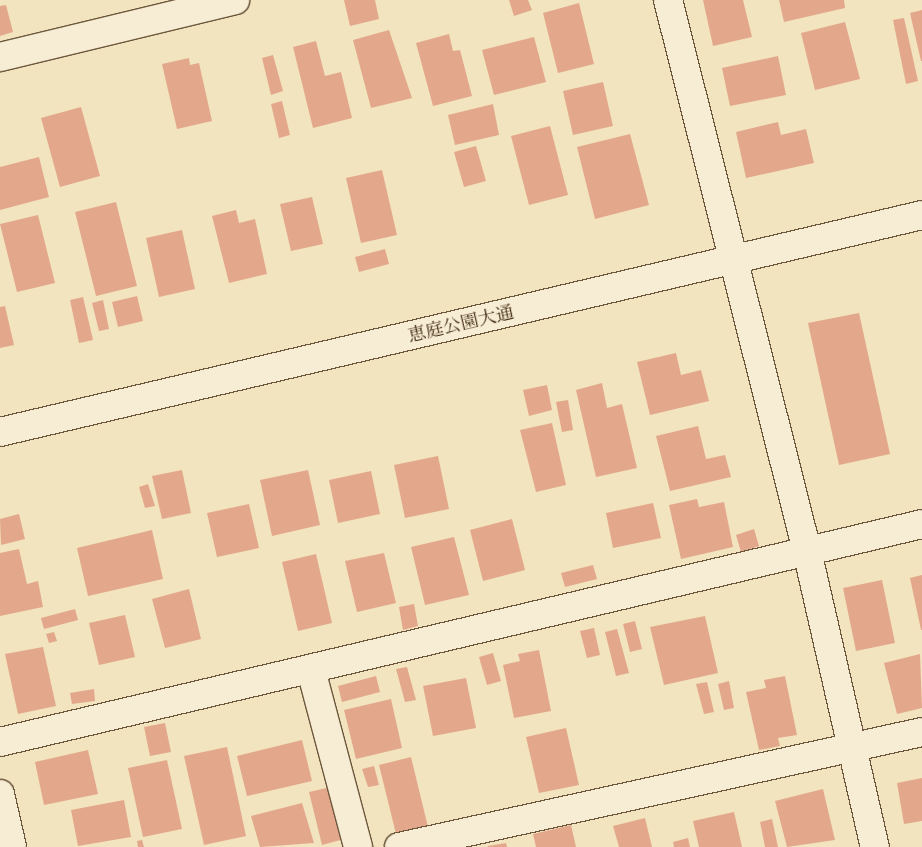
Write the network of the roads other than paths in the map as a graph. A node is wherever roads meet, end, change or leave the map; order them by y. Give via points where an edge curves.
1 (235, 0) edge
2 (668, 0) edge
3 (0, 56) edge
4 (922, 215) edge
5 (732, 262) junction
6 (0, 432) edge
7 (922, 524) edge
8 (806, 551) junction
9 (311, 670) junction
10 (922, 732) edge
11 (0, 742) edge
12 (851, 748) junction
13 (0, 794) edge
14 (12, 847) edge
15 (358, 847) edge
16 (399, 847) edge
17 (876, 847) edge

1 - 3 street
2 - 5 street
4 - 5 street, 恵庭公園大通
5 - 6 street, 恵庭公園大通
5 - 8 street
7 - 8 street
8 - 9 street
8 - 12 street
9 - 11 street
9 - 15 street
10 - 12 street
12 - 16 street
12 - 17 street
13 - 14 street

